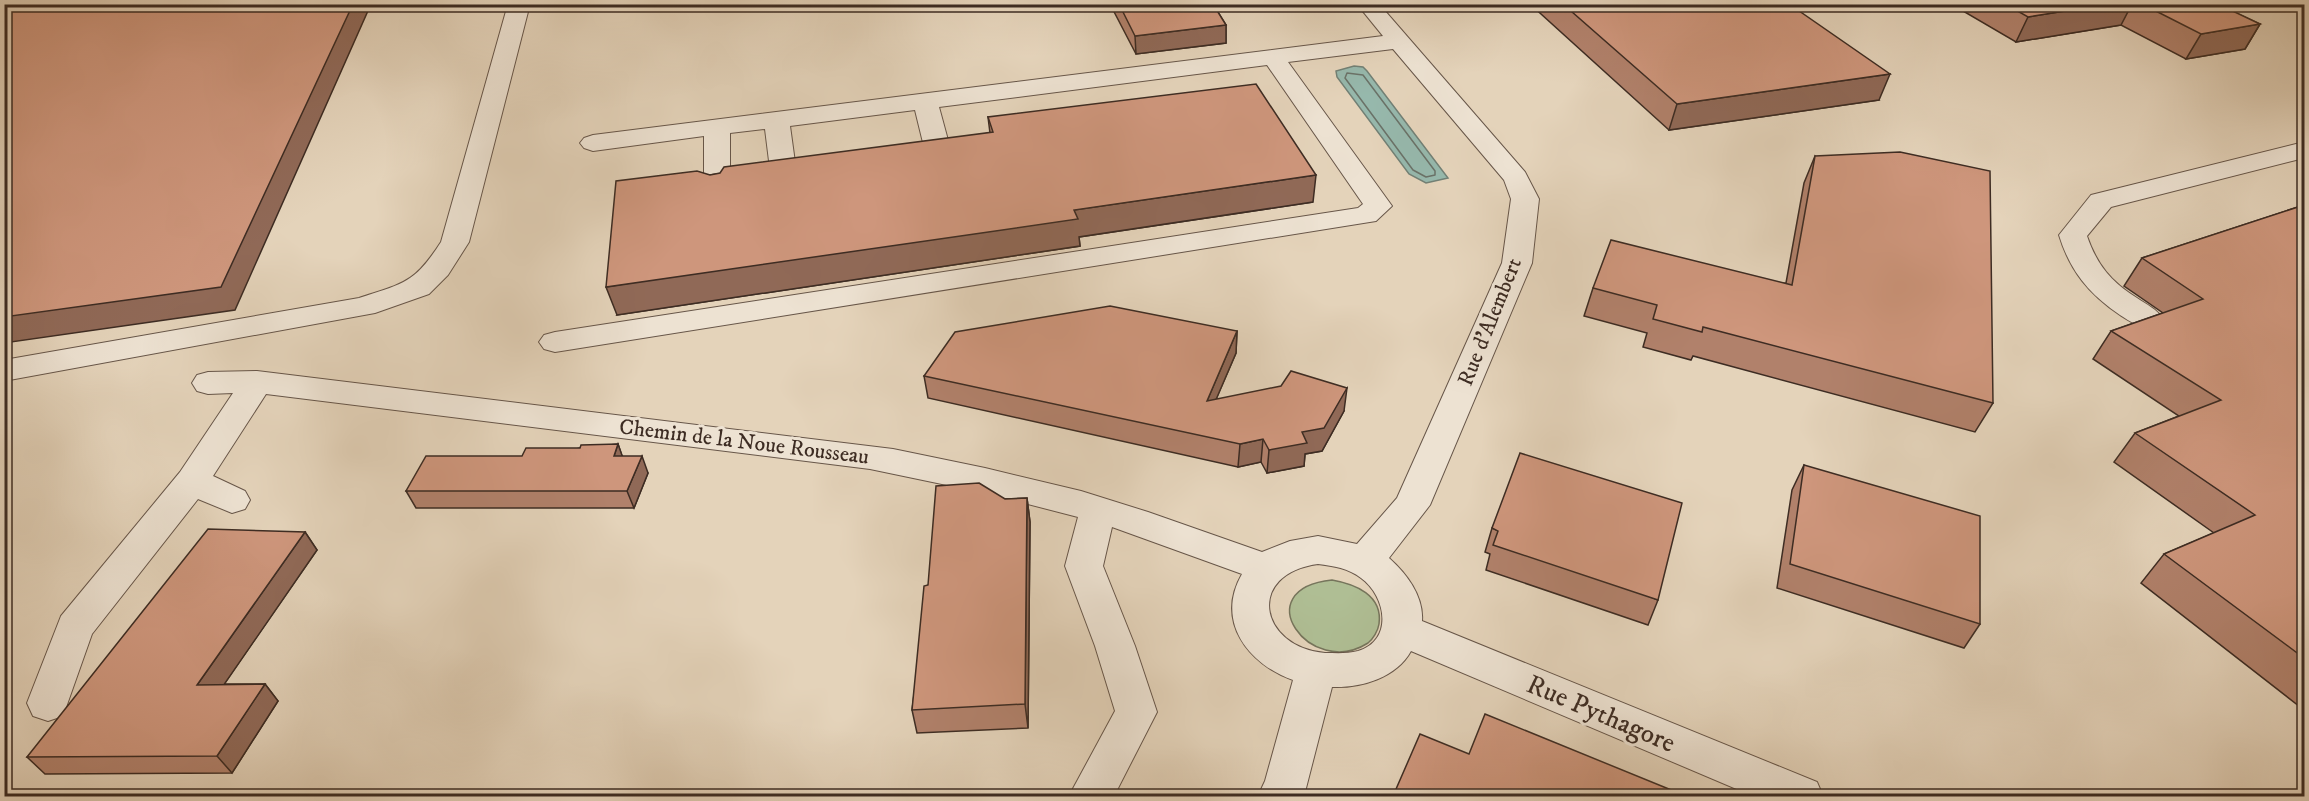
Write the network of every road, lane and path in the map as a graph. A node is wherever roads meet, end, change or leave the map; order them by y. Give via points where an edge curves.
1 (519, 4) edge
2 (1367, 4) edge
3 (1400, 41) junction
4 (1273, 57) junction
5 (925, 101) junction
6 (777, 120) junction
7 (717, 127) junction
8 (593, 143) dead end
9 (2304, 150) edge
10 (939, 155) edge
11 (784, 177) edge
12 (717, 192) edge
13 (2148, 319) edge
14 (555, 342) dead end
15 (4, 371) edge
16 (256, 382) junction
17 (208, 383) dead end
18 (192, 481) junction
19 (232, 500) dead end
20 (1098, 510) junction
21 (1364, 561) junction
22 (1268, 569) junction
23 (1402, 630) junction
24 (1316, 669) junction
25 (48, 703) dead end
26 (1091, 796) edge
27 (1280, 796) edge
28 (1801, 796) edge

1 - 15 street via 455,242 438,269 418,288 364,306
2 - 3 street, Rue d'Alembert
3 - 4 street
3 - 21 street, Rue d'Alembert via 1516,178 1525,199 1517,263 1413,505
4 - 5 street
4 - 14 street via 1378,206 1366,215
5 - 6 street
5 - 10 street
6 - 7 street
6 - 11 street
7 - 8 street
7 - 12 street
9 - 13 street via 2101,201 2073,235 2080,260 2102,289
16 - 17 street, Chemin de la Noue Rousseau
16 - 18 street
16 - 20 street, Chemin de la Noue Rousseau via 870,457 964,474
18 - 19 street
18 - 25 street via 75,627
20 - 22 street, Chemin de la Noue Rousseau
20 - 26 street via 1084,566 1136,712
21 - 22 street via 1318,550 1296,553
21 - 23 street via 1396,591 1403,611
22 - 24 street via 1251,591 1249,610 1255,629 1269,647 1289,661
23 - 24 street via 1394,646 1380,659 1360,668
23 - 28 street, Rue Pythagore
24 - 27 street via 1286,789

